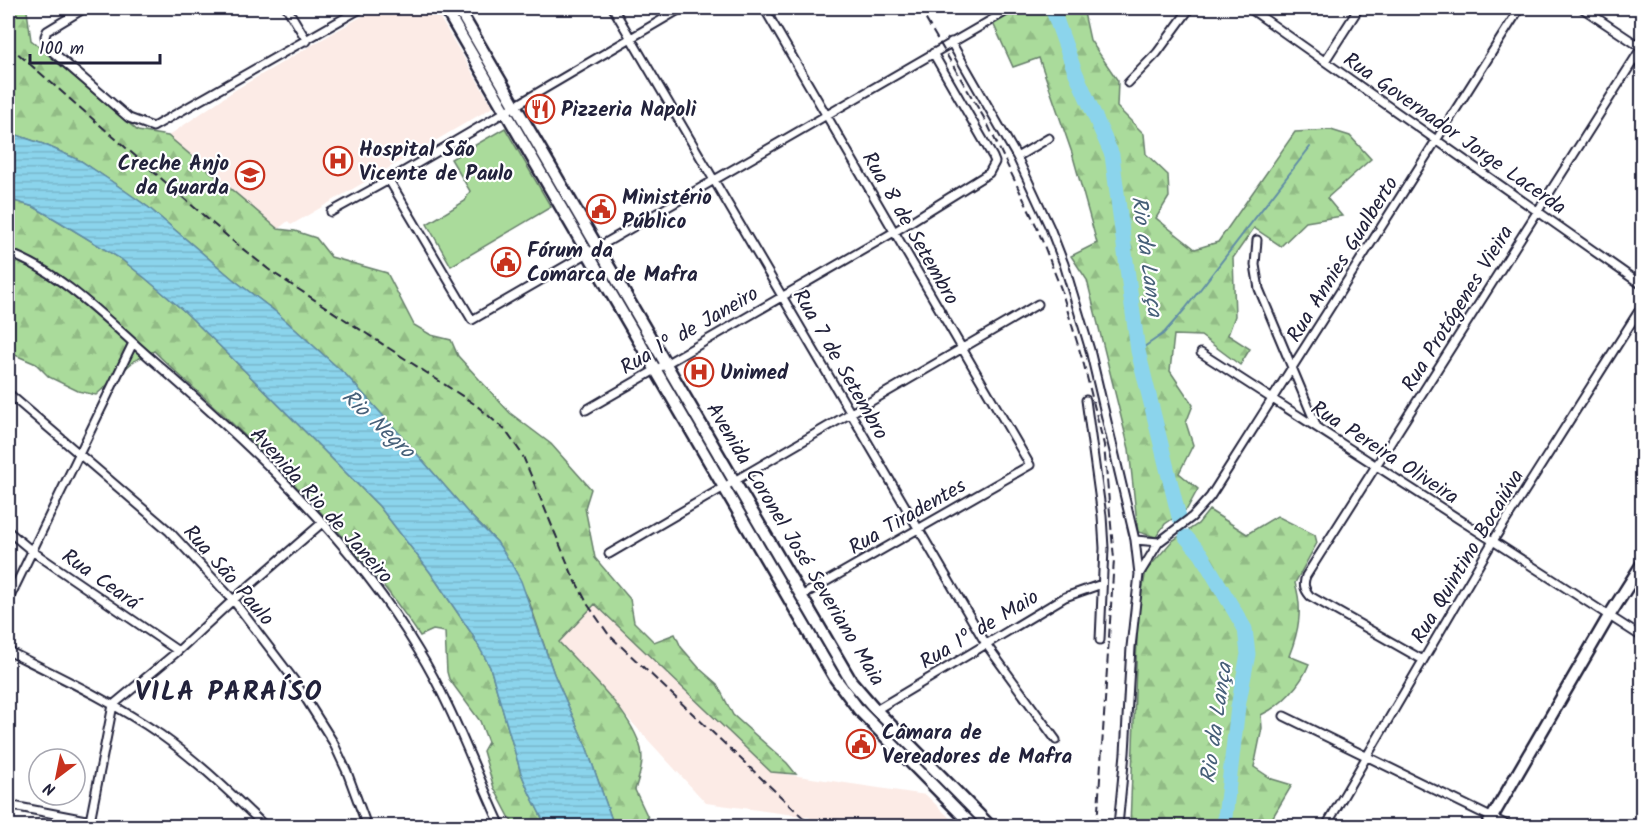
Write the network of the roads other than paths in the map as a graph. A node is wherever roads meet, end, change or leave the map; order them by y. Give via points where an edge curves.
1 (85, 8) edge
2 (287, 8) edge
3 (362, 8) edge
4 (445, 8) edge
5 (458, 8) edge
6 (613, 8) edge
7 (682, 8) edge
8 (764, 8) edge
9 (1011, 8) edge
10 (1190, 8) edge
11 (1249, 8) edge
12 (1359, 8) edge
13 (1520, 8) edge
14 (1582, 8) edge
15 (631, 38) junction
16 (307, 41) junction
17 (951, 42) junction
18 (1642, 47) edge
19 (933, 53) junction
20 (1325, 61) junction
21 (1128, 83) dead end
22 (511, 109) junction
23 (826, 114) junction
24 (1049, 138) dead end
25 (1436, 140) junction
26 (1017, 157) junction
27 (714, 179) junction
28 (389, 180) junction
29 (331, 212) dead end
30 (1538, 212) junction
31 (894, 232) junction
32 (1257, 240) dead end
33 (592, 249) junction
34 (8, 253) edge
35 (1642, 285) edge
36 (782, 295) junction
37 (1038, 304) dead end
38 (1642, 306) edge
39 (133, 343) junction
40 (962, 348) junction
41 (1201, 353) dead end
42 (660, 366) junction
43 (1293, 367) junction
44 (8, 393) edge
45 (1272, 399) junction
46 (1086, 400) dead end
47 (585, 410) dead end
48 (850, 413) junction
49 (1317, 428) junction
50 (78, 454) junction
51 (1030, 465) joint
52 (1376, 466) junction
53 (734, 481) junction
54 (724, 487) junction
55 (322, 523) junction
56 (918, 529) junction
57 (8, 531) edge
58 (1135, 540) junction
59 (1493, 541) junction
60 (1159, 542) junction
61 (32, 551) junction
62 (609, 554) dead end
63 (1642, 564) edge
64 (1139, 574) junction
65 (1102, 584) junction
66 (801, 596) junction
67 (8, 600) edge
68 (233, 600) junction
69 (1610, 616) junction
70 (1642, 637) edge
71 (1100, 640) dead end
72 (986, 644) junction
73 (8, 651) edge
74 (178, 651) junction
75 (1423, 660) junction
76 (113, 705) junction
77 (876, 710) junction
78 (1284, 716) dead end
79 (1056, 740) dead end
80 (1367, 757) junction
81 (8, 805) edge
82 (90, 821) junction
83 (1490, 822) edge
84 (500, 825) edge
85 (117, 826) edge
86 (266, 826) edge
87 (367, 826) edge
88 (489, 826) edge
89 (973, 826) edge
90 (990, 826) edge
91 (1118, 826) edge
92 (1326, 826) edge
93 (1509, 826) edge

1 - 16 street via 51,27 45,36 47,47 124,114 153,127
2 - 16 street
3 - 16 street
4 - 22 main road, Avenida Coronel José Severiano Maia
5 - 22 main road, Avenida Coronel José Severiano Maia
6 - 15 street, Rua 7 de Setembro
7 - 15 street
8 - 23 street, Rua 8 de Setembro
9 - 17 street
10 - 21 street via 1161,48
11 - 20 street, Rua Governador Jorge Lacerda
12 - 20 street
13 - 25 street, Rua Annies Gualberto
14 - 18 street
15 - 22 street
15 - 27 street, Rua 7 de Setembro
17 - 19 street
17 - 26 street
18 - 30 street, Rua Protógenes Vieira
19 - 23 street
19 - 31 street, Rua 1º de Janeiro via 993,157 993,168
20 - 25 street, Rua Governador Jorge Lacerda
22 - 28 street
22 - 33 main road, Avenida Coronel José Severiano Maia
23 - 27 street
23 - 31 street, Rua 8 de Setembro
24 - 26 street
25 - 30 street, Rua Governador Jorge Lacerda
25 - 43 street, Rua Annies Gualberto
26 - 58 street via 1050,228 1074,296
27 - 33 street
27 - 36 street, Rua 7 de Setembro
28 - 29 street
28 - 33 street via 472,320
30 - 35 street, Rua Governador Jorge Lacerda
30 - 52 street, Rua Protógenes Vieira
31 - 36 street, Rua 1º de Janeiro
31 - 40 street, Rua 8 de Setembro
32 - 43 street via 1255,265 1259,289
33 - 42 main road, Avenida Coronel José Severiano Maia
34 - 39 street, Avenida Rio de Janeiro via 62,282
36 - 42 street, Rua 1º de Janeiro
36 - 48 street, Rua 7 de Setembro
37 - 40 street
38 - 59 street, Rua Quintino Bocaiúva
39 - 50 street
39 - 55 street, Avenida Rio de Janeiro via 244,441
40 - 48 street
40 - 51 street, Rua 8 de Setembro
41 - 45 street, Rua Pereira Oliveira
42 - 47 street, Rua 1º de Janeiro
42 - 53 main road, Avenida Coronel José Severiano Maia
42 - 54 main road, Avenida Coronel José Severiano Maia
43 - 45 street, Rua Annies Gualberto
43 - 49 street
44 - 50 street, Rua São Paulo
45 - 49 street, Rua Pereira Oliveira
45 - 60 street, Rua Annies Gualberto via 1210,497
46 - 65 street via 1102,516
48 - 53 street
48 - 56 street, Rua 7 de Setembro
49 - 52 street, Rua Pereira Oliveira
50 - 61 street
50 - 68 street, Rua São Paulo via 185,547
51 - 56 street, Rua Tiradentes
52 - 59 street, Rua Pereira Oliveira
52 - 75 street, Rua Protógenes Vieira via 1306,576 1305,589 1317,601
53 - 54 street
53 - 66 main road, Avenida Coronel José Severiano Maia
54 - 62 street
54 - 89 main road, Avenida Coronel José Severiano Maia via 842,689
55 - 68 street
55 - 84 street, Avenida Rio de Janeiro via 378,591 422,656
56 - 66 street, Rua Tiradentes
56 - 72 street, Rua 7 de Setembro
57 - 61 street, Rua Ceará
58 - 60 street
58 - 64 street
59 - 69 street, Rua Pereira Oliveira
59 - 75 street, Rua Quintino Bocaiúva
60 - 64 street
61 - 67 street
61 - 74 street, Rua Ceará
63 - 69 main road
64 - 91 street
65 - 71 street
65 - 72 street, Rua 1º de Maio via 1065,597
66 - 77 main road, Avenida Coronel José Severiano Maia via 851,681
68 - 74 street
68 - 87 street, Rua São Paulo via 294,680 333,742
69 - 70 street, Rua Pereira Oliveira
69 - 83 main road
72 - 77 street, Rua 1º de Maio
72 - 79 street, Rua 7 de Setembro
73 - 76 street
74 - 76 street
75 - 80 street, Rua Quintino Bocaiúva
76 - 82 street
76 - 86 street via 190,758
77 - 90 main road, Avenida Coronel José Severiano Maia
78 - 80 street
80 - 83 street
80 - 92 street, Rua Quintino Bocaiúva
81 - 82 street
82 - 85 street
83 - 93 street
84 - 88 street

